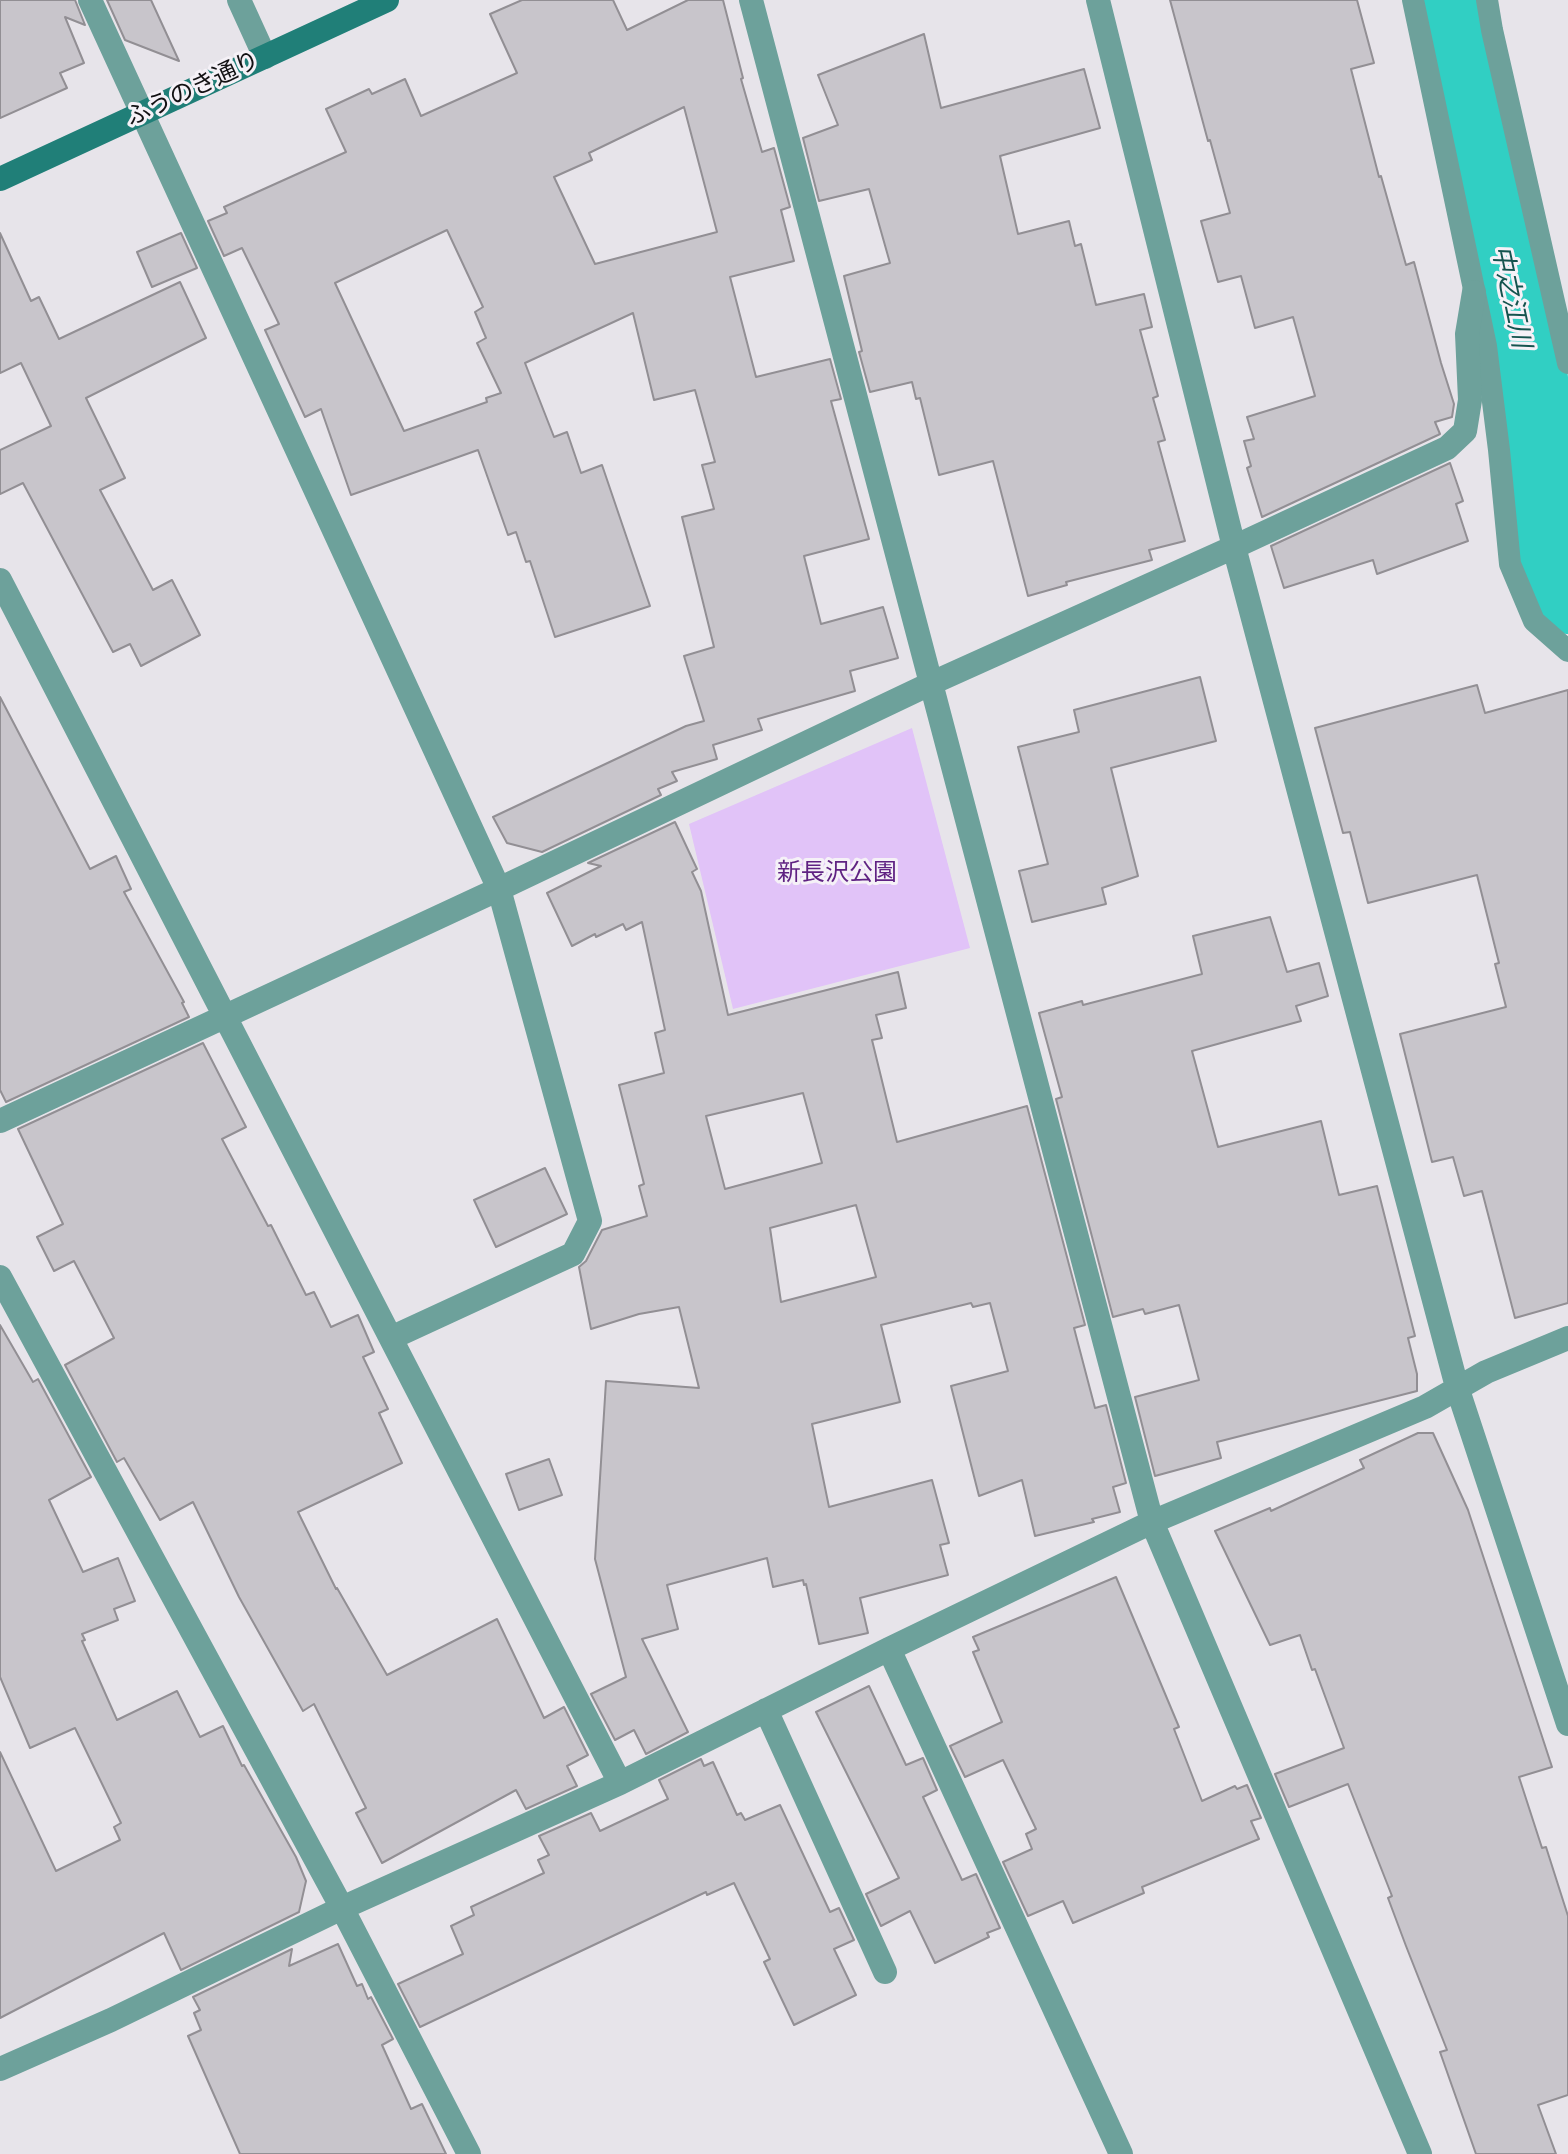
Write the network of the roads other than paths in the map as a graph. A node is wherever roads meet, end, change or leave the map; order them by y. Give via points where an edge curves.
1 (90, 0) edge
2 (239, 0) edge
3 (387, 0) edge
4 (751, 0) edge
5 (1098, 0) edge
6 (1413, 0) edge
7 (1487, 0) edge
8 (265, 57) junction
9 (143, 114) junction
10 (0, 179) edge
11 (1474, 292) junction
12 (1566, 348) edge
13 (1234, 547) junction
14 (0, 580) edge
15 (1568, 651) edge
16 (932, 683) junction
17 (499, 889) junction
18 (224, 1016) junction
19 (0, 1121) edge
20 (0, 1277) edge
21 (391, 1338) junction
22 (1568, 1338) edge
23 (1457, 1387) junction
24 (1152, 1522) junction
25 (889, 1649) junction
26 (766, 1710) junction
27 (1568, 1724) edge
28 (620, 1783) junction
29 (342, 1908) junction
30 (885, 1972) dead end
31 (0, 2069) edge
32 (469, 2154) edge
33 (1121, 2154) edge
34 (1420, 2154) edge

1 - 9 street
2 - 8 street
3 - 8 street, ふうのき通り
4 - 16 street
5 - 13 street
6 - 11 lane
7 - 12 lane
8 - 9 street, ふうのき通り
9 - 10 street, ふうのき通り
9 - 17 street
11 - 13 street via 1467,334 1470,400 1465,431 1447,448
11 - 15 lane via 1486,346 1510,564 1534,621
13 - 16 street
13 - 23 street
14 - 18 street
16 - 17 street
16 - 24 street
17 - 18 street
17 - 21 street via 590,1221 573,1254
18 - 19 street
18 - 21 street
20 - 29 street
21 - 28 street
22 - 23 street
23 - 24 street via 1425,1407
23 - 27 street
24 - 25 street
24 - 34 street
25 - 26 street
25 - 33 street
26 - 28 street
26 - 30 street
28 - 29 street
29 - 31 street
29 - 32 street

